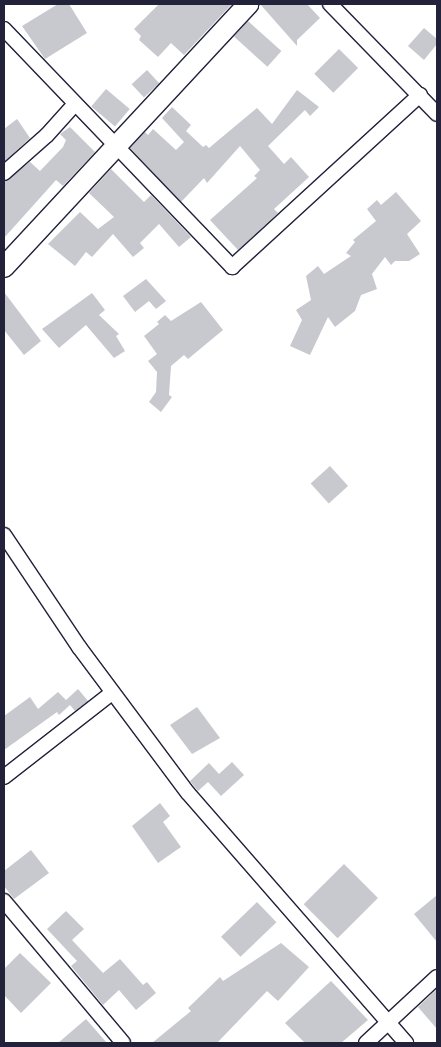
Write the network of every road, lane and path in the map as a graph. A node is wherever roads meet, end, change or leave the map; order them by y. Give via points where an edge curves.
1 (248, 4) edge
2 (330, 4) edge
3 (4, 29) edge
4 (420, 96) junction
5 (74, 105) junction
6 (437, 114) edge
7 (114, 146) junction
8 (4, 173) edge
9 (4, 267) edge
10 (4, 535) edge
11 (112, 694) junction
12 (4, 777) edge
13 (4, 901) edge
14 (437, 977) edge
15 (389, 1021) junction
16 (123, 1043) edge
17 (366, 1043) edge
18 (406, 1043) edge

1 - 7 main road
2 - 4 street
3 - 5 street
4 - 6 street
4 - 7 street via 232,267
5 - 7 street
5 - 8 street via 47,136
7 - 9 main road
10 - 11 street
11 - 12 street
11 - 15 street via 223,836
13 - 16 street
14 - 15 street
15 - 17 street
15 - 18 street

